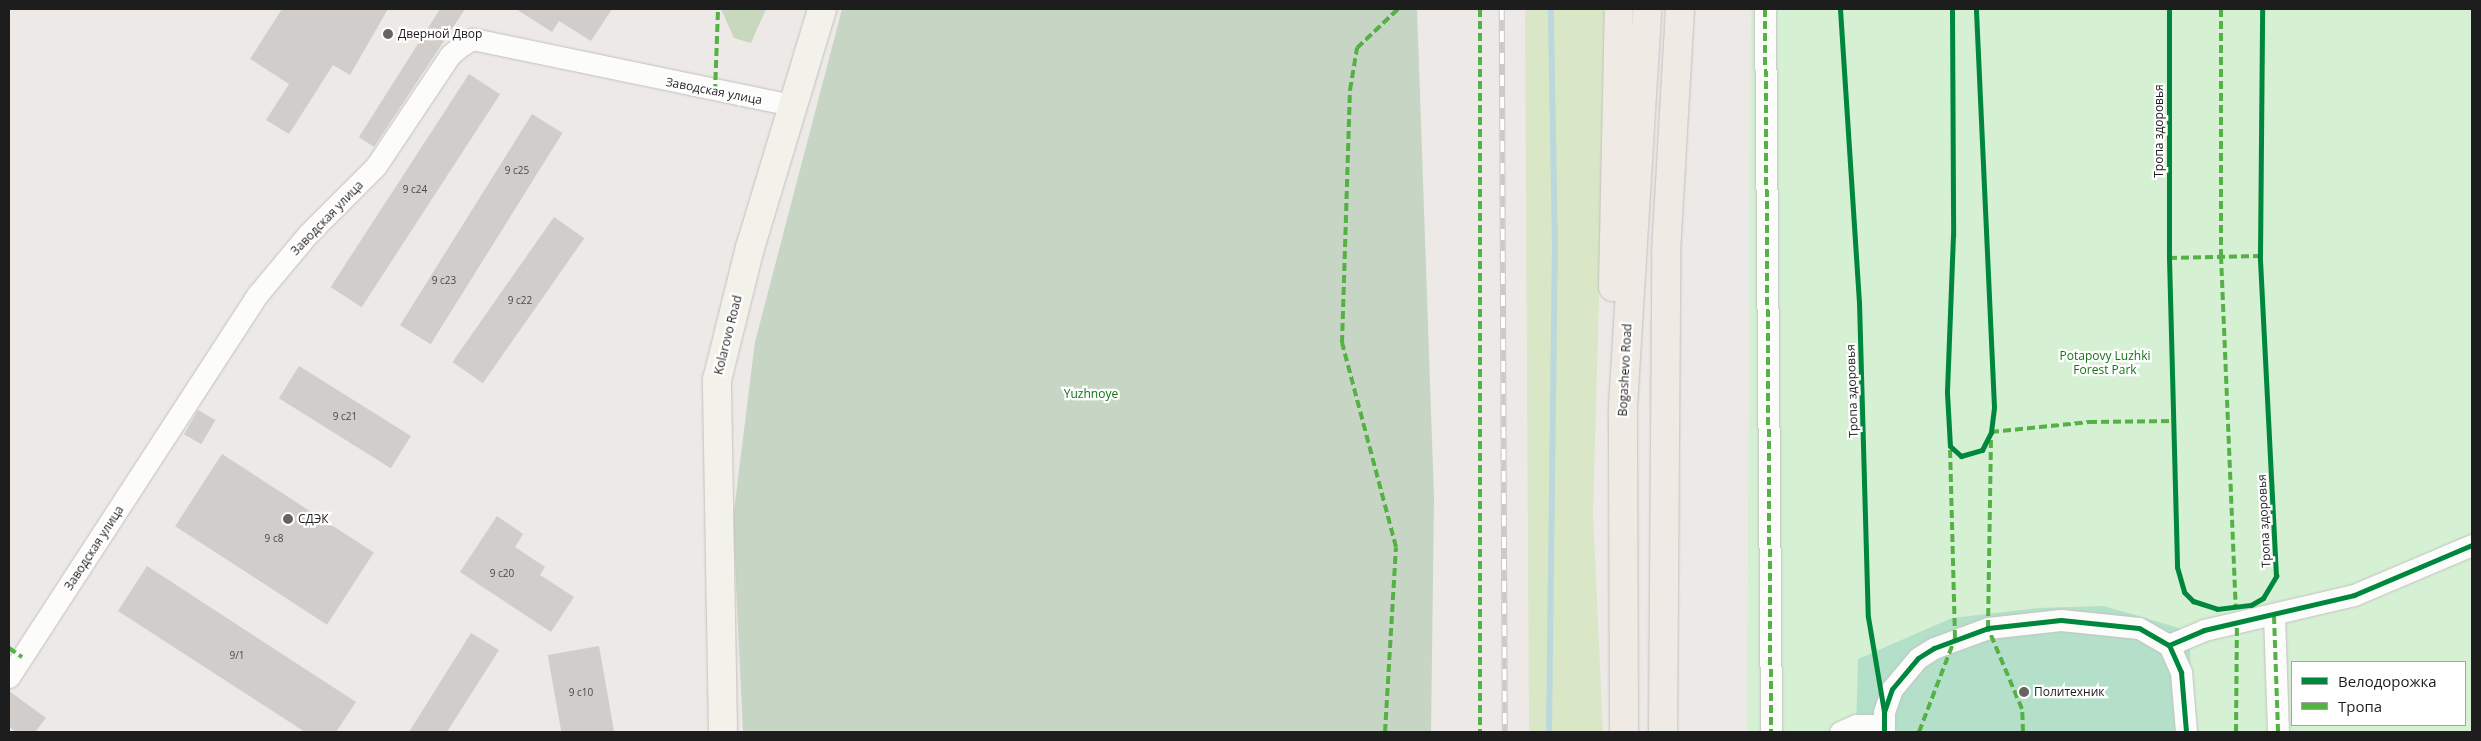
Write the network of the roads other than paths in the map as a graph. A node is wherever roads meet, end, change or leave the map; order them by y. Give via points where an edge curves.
1 (822, 9) edge
2 (1619, 9) edge
3 (1647, 9) edge
4 (1680, 9) edge
5 (1765, 9) edge
6 (793, 105) junction
7 (1623, 406) junction
8 (2472, 545) edge
9 (2274, 616) junction
10 (2169, 644) junction
11 (9, 677) edge
12 (1884, 728) edge
13 (722, 732) edge
14 (1624, 732) edge
15 (1663, 732) edge
16 (1771, 732) edge
17 (1840, 732) edge
18 (2186, 732) edge
19 (2278, 732) edge

1 - 6 main road, Kolarovo Road
2 - 7 main road via 1612,249
3 - 7 main road, Bogashevo Road
4 - 15 main road via 1666,262
5 - 16 street
6 - 11 street, Заводская улица via 472,39 462,45 450,55 376,166 308,234 258,294
6 - 13 main road, Kolarovo Road via 716,380
7 - 14 main road, Bogashevo Road
8 - 9 street via 2354,596
9 - 10 street via 2204,630
9 - 19 street
10 - 12 street via 2139,628 2088,620 2032,620 1988,628 1955,638 1918,658 1892,689
10 - 18 street via 2181,672
12 - 17 street via 1856,725

